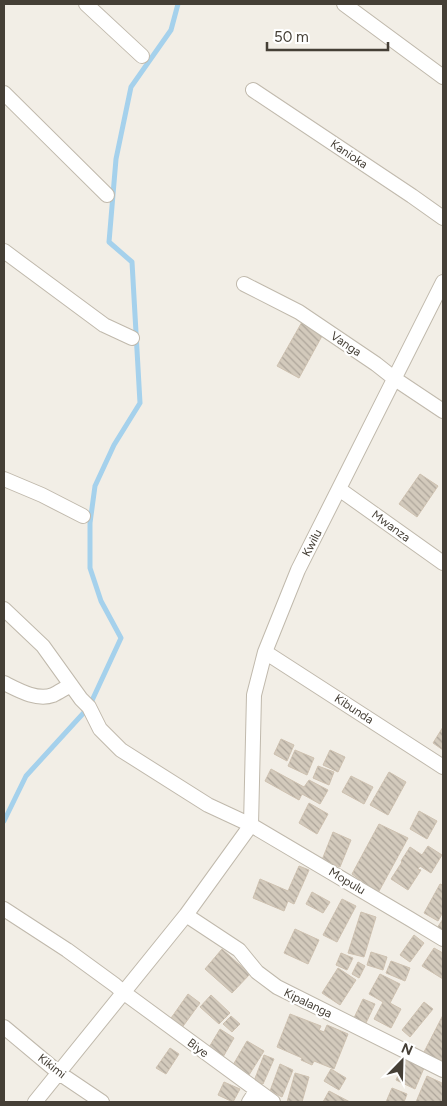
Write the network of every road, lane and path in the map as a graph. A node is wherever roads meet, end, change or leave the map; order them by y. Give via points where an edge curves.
1 (86, 4) edge
2 (344, 4) edge
3 (142, 56) dead end
4 (443, 77) edge
5 (253, 90) dead end
6 (4, 93) edge
7 (107, 195) dead end
8 (443, 218) edge
9 (4, 251) edge
10 (443, 282) edge
11 (244, 284) dead end
12 (132, 338) dead end
13 (395, 379) junction
14 (443, 411) edge
15 (4, 479) edge
16 (339, 489) junction
17 (83, 516) dead end
18 (443, 563) edge
19 (4, 609) edge
20 (265, 652) junction
21 (4, 683) edge
22 (71, 685) junction
23 (443, 767) edge
24 (250, 824) junction
25 (4, 909) edge
26 (186, 915) junction
27 (443, 940) edge
28 (123, 992) junction
29 (4, 1027) edge
30 (443, 1070) edge
31 (59, 1073) junction
32 (253, 1097) edge
33 (34, 1102) edge
34 (102, 1102) edge
35 (273, 1102) edge

1 - 3 street
2 - 4 street
5 - 8 street, Kanioka
6 - 7 street
9 - 12 street via 104,325
10 - 13 street, Kwilu
11 - 13 street, Vanga via 299,312
13 - 14 street, Vanga
13 - 16 street, Kwilu
15 - 17 street
16 - 18 street, Mwanza
16 - 20 street, Kwilu via 298,570
19 - 22 street, Mopulu via 43,646
20 - 23 street, Kibunda
20 - 24 street, Kwilu via 254,694
21 - 22 street via 40,697
22 - 24 street, Mopulu via 89,707 100,729 121,750 208,805
24 - 26 street
24 - 27 street, Mopulu
25 - 28 street, Biye
26 - 28 street
26 - 30 street, Kipalanga via 239,950 257,972 277,988
28 - 31 street
28 - 32 street, Biye
29 - 31 street, Kikimi
31 - 33 street
31 - 34 street, Kikimi
32 - 35 street, Biye

